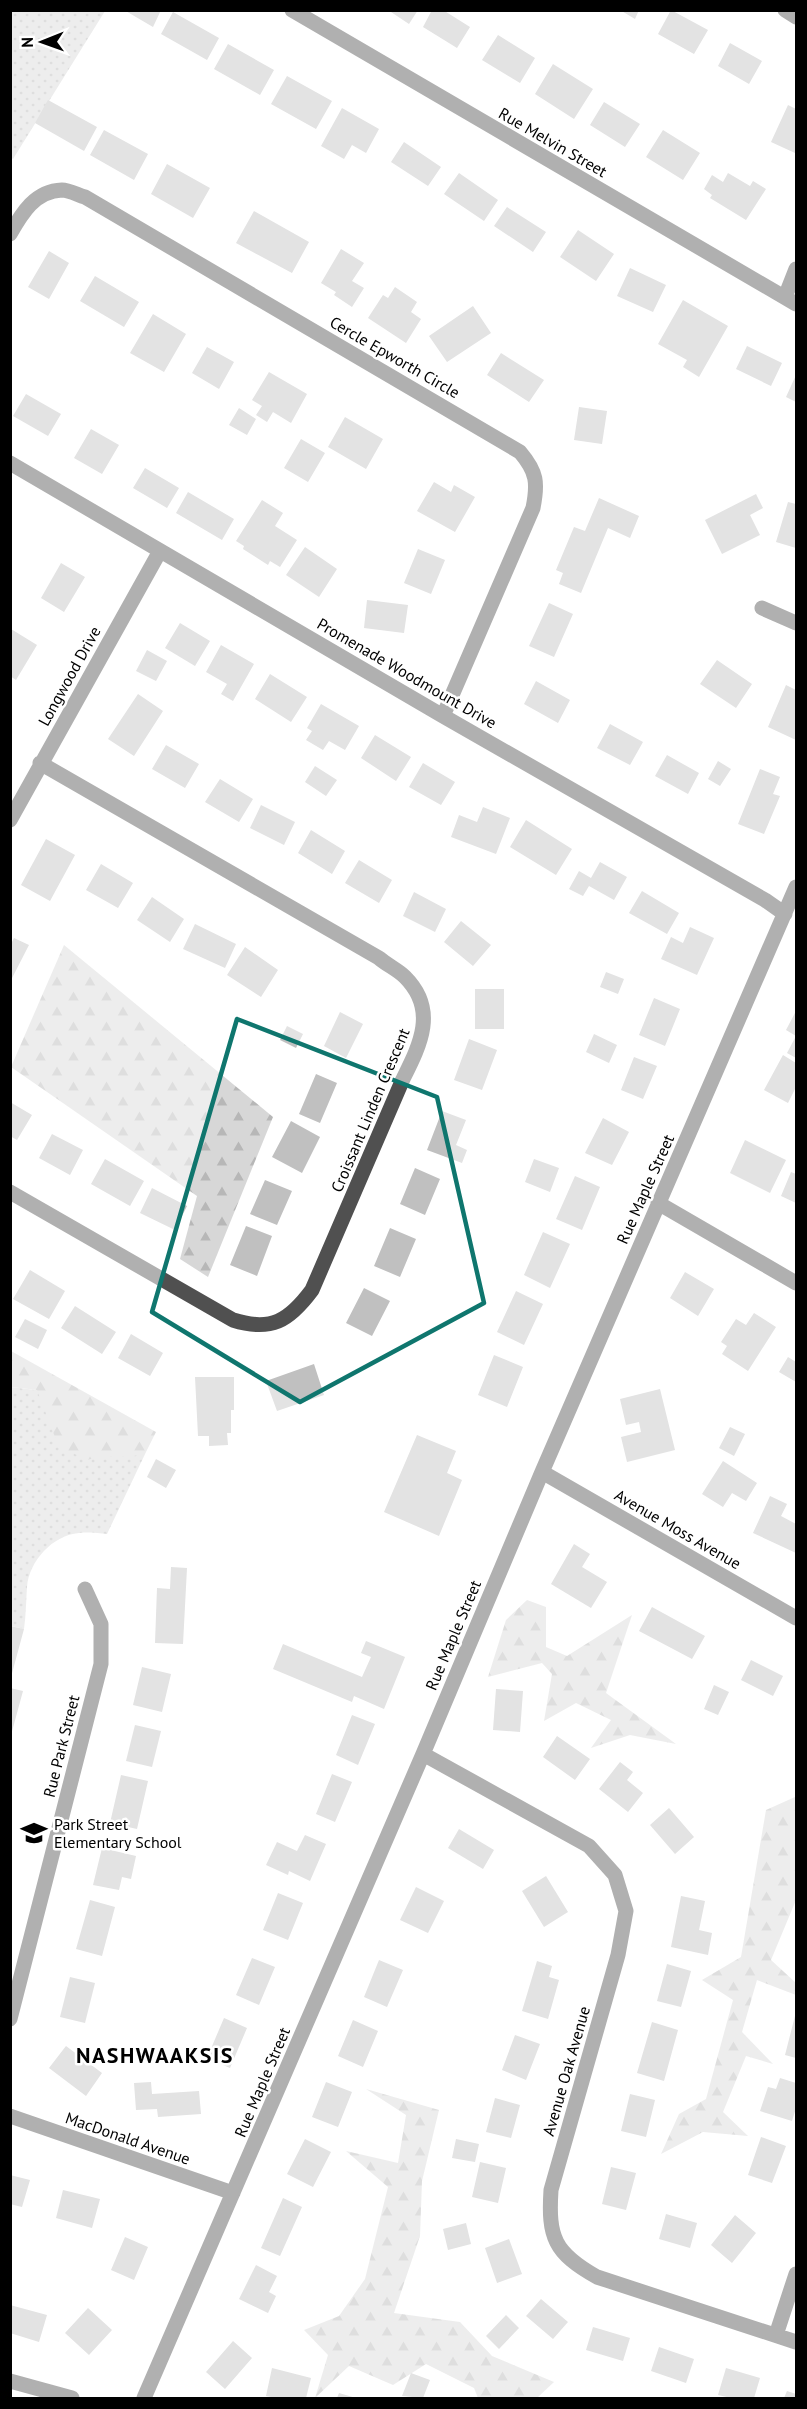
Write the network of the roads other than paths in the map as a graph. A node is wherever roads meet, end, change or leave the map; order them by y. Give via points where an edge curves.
1 (292, 10) edge
2 (785, 10) edge
3 (796, 17) edge
4 (10, 234) edge
5 (796, 269) edge
6 (791, 300) edge
7 (10, 463) edge
8 (160, 551) junction
9 (762, 608) dead end
10 (796, 623) edge
11 (443, 716) junction
12 (40, 763) junction
13 (10, 820) edge
14 (796, 887) edge
15 (785, 914) junction
16 (10, 1192) edge
17 (658, 1203) junction
18 (796, 1283) edge
19 (542, 1472) junction
20 (85, 1589) dead end
21 (796, 1618) edge
22 (423, 1754) junction
23 (13, 2000) edge
24 (10, 2019) edge
25 (10, 2116) edge
26 (233, 2193) junction
27 (796, 2274) edge
28 (776, 2335) junction
29 (796, 2342) edge
30 (10, 2381) edge
31 (72, 2398) edge
32 (144, 2398) edge

1 - 6 street, Rue Melvin Street
2 - 3 street
4 - 11 street, Cercle Epworth Circle via 24,210 40,195 63,190 85,196 520,452 531,466 537,487 533,508
5 - 6 street
7 - 8 street, Promenade Woodmount Drive
8 - 11 street, Promenade Woodmount Drive
8 - 12 street, Longwood Drive
9 - 10 street
11 - 15 street, Promenade Woodmount Drive
12 - 13 street, Longwood Drive
12 - 16 street, Croissant Linden Crescent via 379,958 406,978 420,1000 425,1026 312,1290 283,1321 250,1325 233,1320
14 - 15 street, Rue Maple Street
15 - 17 street, Rue Maple Street
17 - 18 street
17 - 19 street, Rue Maple Street
19 - 21 street, Avenue Moss Avenue
19 - 22 street, Rue Maple Street
20 - 23 street, Rue Park Street via 101,1624 101,1664
22 - 26 street, Rue Maple Street
22 - 28 street, Avenue Oak Avenue via 589,1846 615,1875 626,1911 618,1955 551,2190 549,2219 557,2244 574,2264 597,2277
23 - 24 street, Rue Park Street
25 - 26 street, MacDonald Avenue
26 - 32 street, Rue Maple Street
27 - 28 street
28 - 29 street, Avenue Oak Avenue
30 - 31 street

